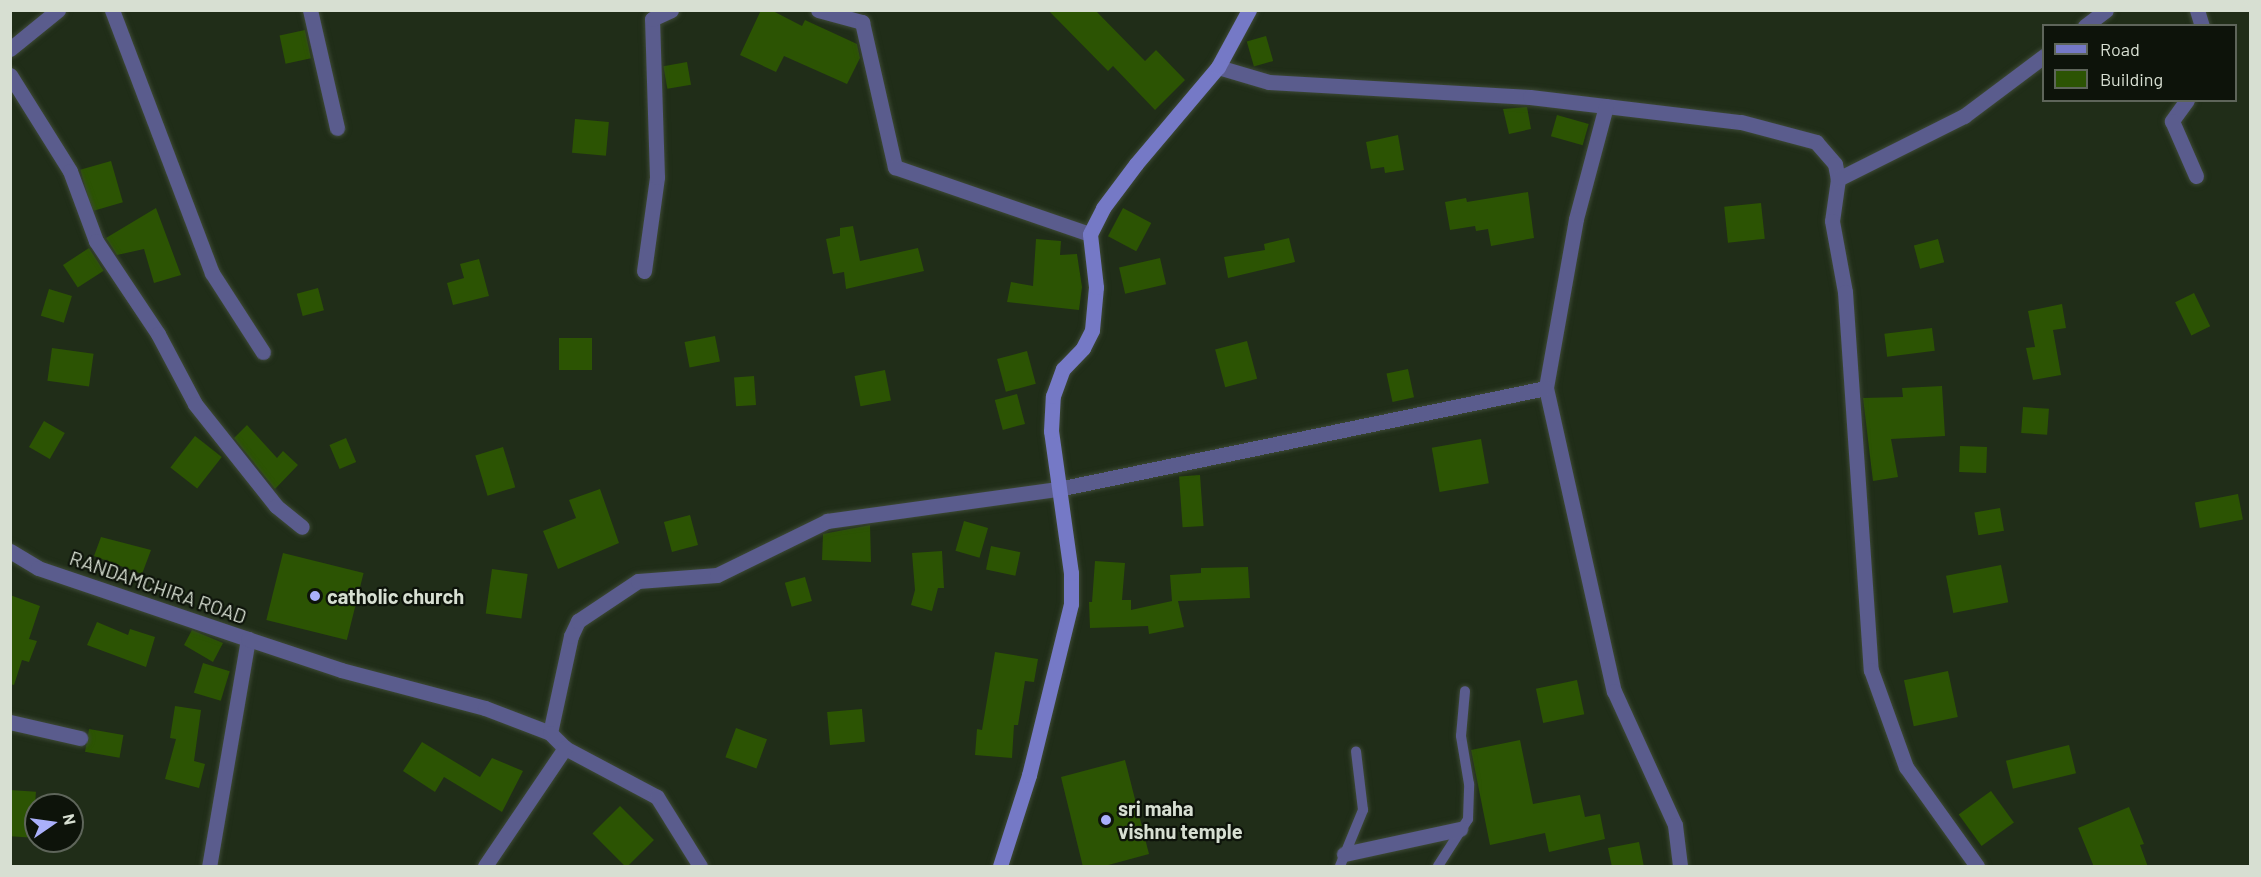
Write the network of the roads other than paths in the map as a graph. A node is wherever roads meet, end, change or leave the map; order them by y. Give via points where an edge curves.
1 (58, 10) edge
2 (112, 10) edge
3 (310, 10) edge
4 (671, 10) edge
5 (818, 10) edge
6 (1249, 10) edge
7 (2106, 10) edge
8 (2088, 24) edge
9 (10, 49) edge
10 (2042, 57) edge
11 (1218, 68) junction
12 (10, 75) edge
13 (2186, 102) edge
14 (1606, 106) junction
15 (337, 128) dead end
16 (2196, 176) dead end
17 (1838, 179) junction
18 (1090, 234) junction
19 (644, 271) dead end
20 (263, 352) dead end
21 (1546, 388) junction
22 (1058, 489) junction
23 (302, 527) dead end
24 (10, 551) edge
25 (248, 639) junction
26 (1465, 692) dead end
27 (10, 722) edge
28 (550, 733) junction
29 (80, 738) dead end
30 (565, 748) junction
31 (1356, 751) dead end
32 (1460, 829) junction
33 (1342, 860) edge
34 (209, 867) edge
35 (485, 867) edge
36 (700, 867) edge
37 (1000, 867) edge
38 (1438, 867) edge
39 (1680, 867) edge
40 (1977, 867) edge

1 - 9 street
2 - 20 street via 212,273
3 - 15 street
4 - 19 street via 652,19 657,177
5 - 18 street via 862,22 894,167
6 - 11 street
7 - 8 street
10 - 17 street via 1964,116
11 - 14 street via 1269,82 1530,97
11 - 18 street via 1136,164 1103,208
12 - 23 street via 70,171 96,241 158,333 195,404 276,506
13 - 16 street via 2172,121
14 - 17 street via 1741,122 1799,135 1835,164
14 - 21 street via 1576,219
17 - 40 street via 1832,221 1845,292 1871,670 1906,767
18 - 22 street via 1089,252 1096,287 1092,330 1083,348 1063,369 1053,396 1051,430
21 - 22 street
21 - 39 street via 1614,691 1675,825
22 - 28 street via 827,522 717,575 638,581 578,621 571,636
22 - 37 street via 1071,573 1071,604 1029,774
24 - 25 street, RANDAMCHIRA ROAD via 38,568
25 - 28 street via 341,670 485,708
25 - 34 street, RANDAMCHIRA ROAD
26 - 32 lane via 1461,736 1469,784 1468,819
27 - 29 street
28 - 30 street
30 - 35 street
30 - 36 street via 657,797
31 - 33 lane via 1363,810
32 - 33 street
32 - 38 lane

